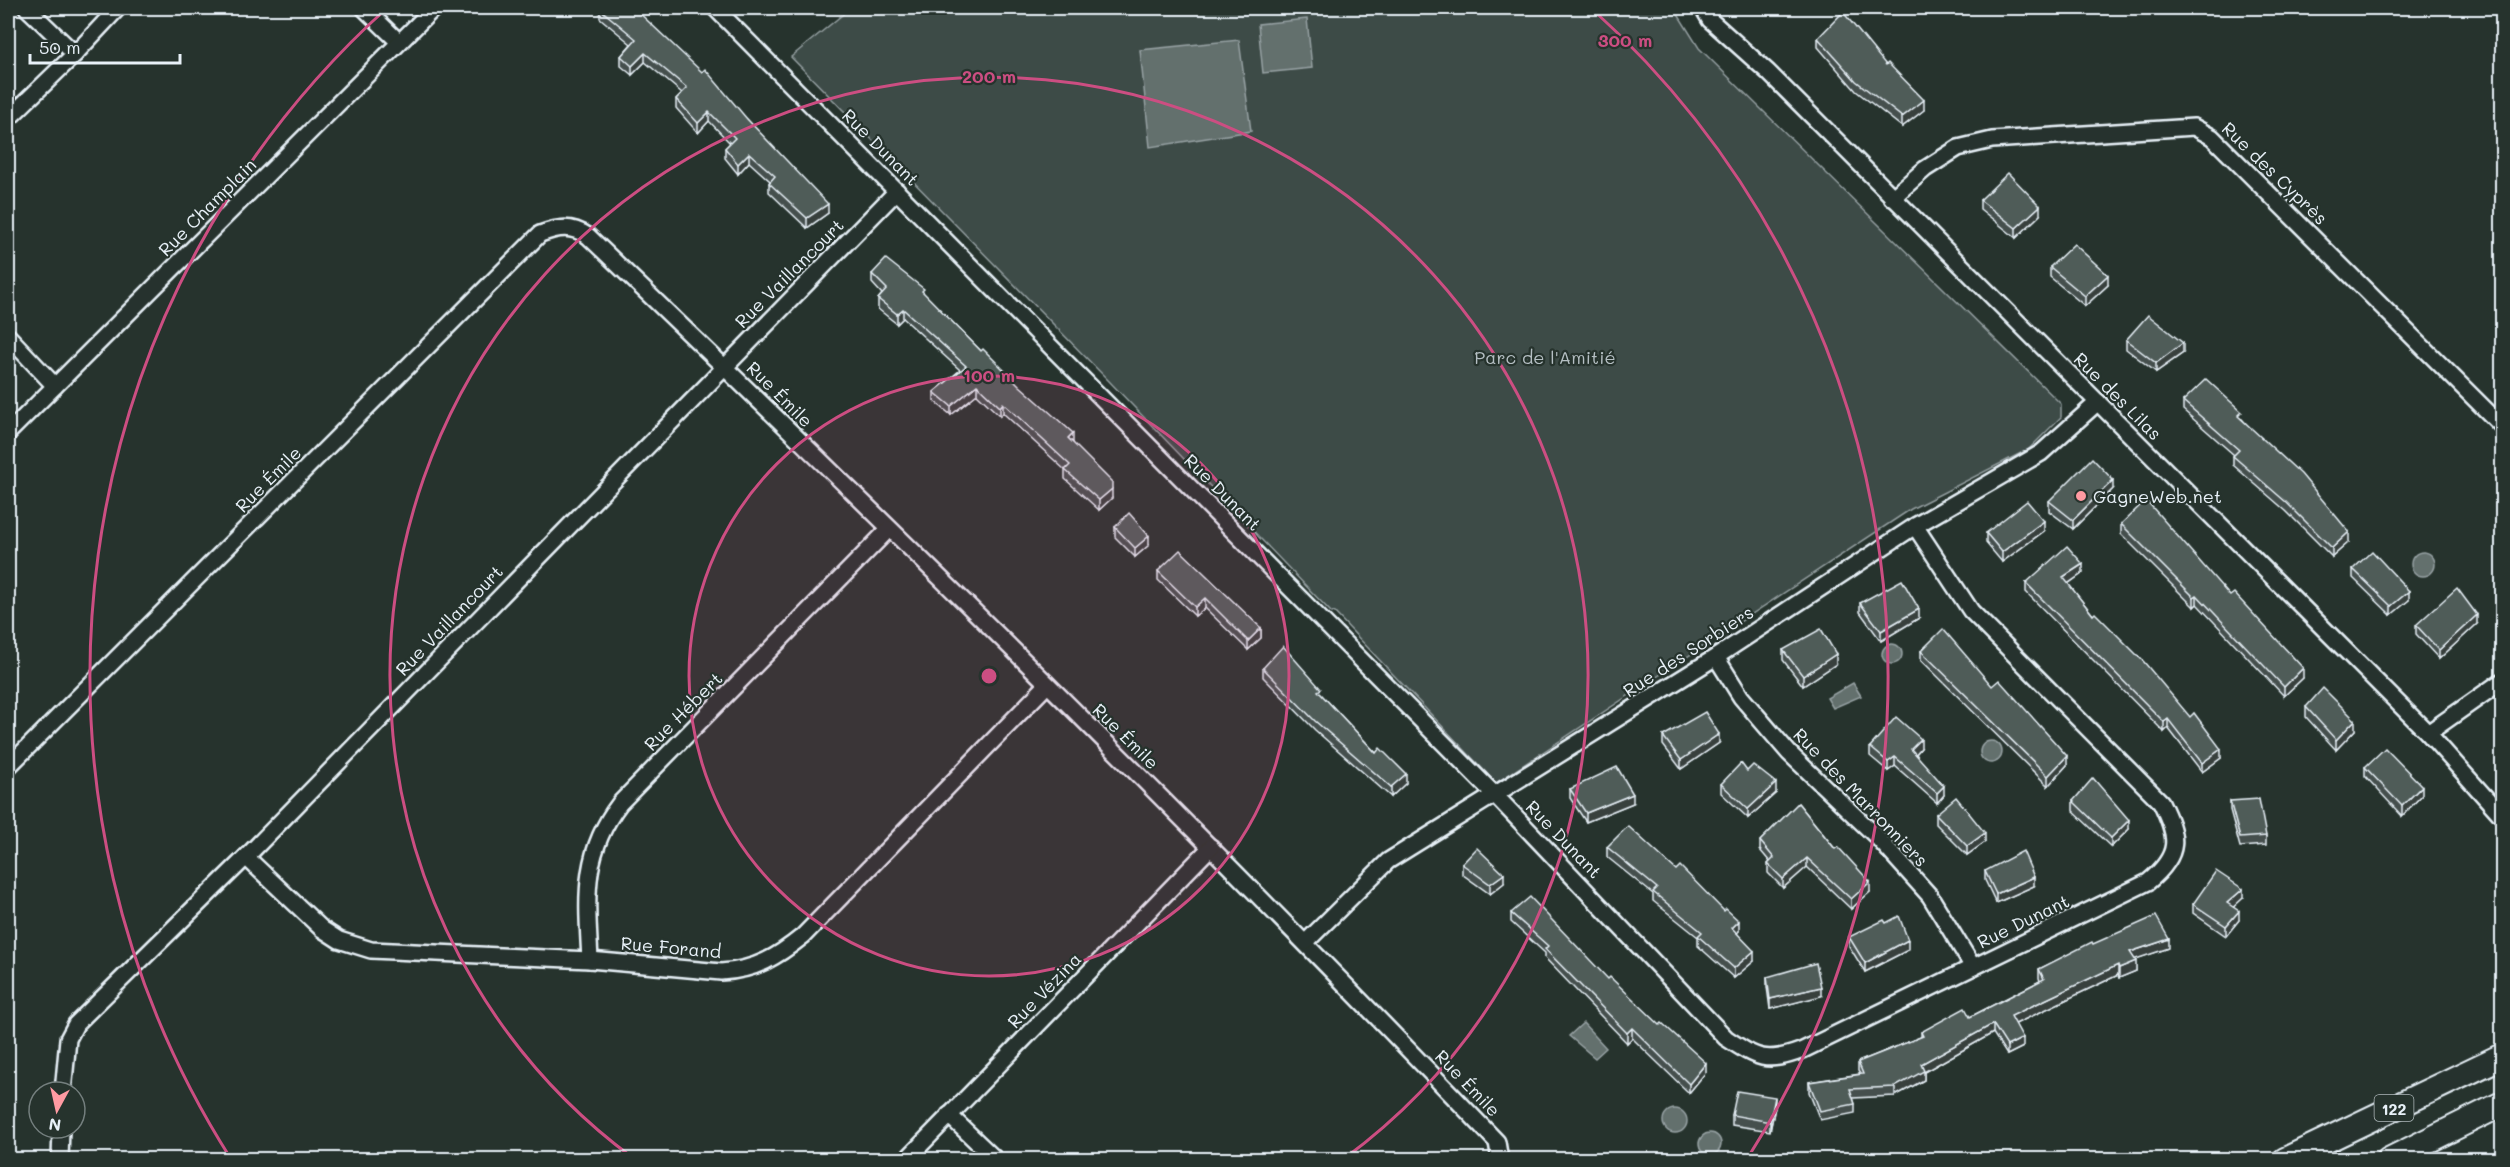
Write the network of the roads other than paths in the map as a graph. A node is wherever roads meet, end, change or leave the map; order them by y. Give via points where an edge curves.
1 (27, 8) edge
2 (118, 8) edge
3 (364, 8) edge
4 (434, 8) edge
5 (715, 8) edge
6 (1703, 8) edge
7 (399, 42) junction
8 (75, 54) junction
9 (8, 119) edge
10 (897, 191) junction
11 (1892, 198) junction
12 (8, 336) edge
13 (724, 366) junction
14 (55, 386) junction
15 (2098, 402) junction
16 (2502, 426) edge
17 (8, 433) edge
18 (1915, 526) junction
19 (889, 529) junction
20 (1716, 657) junction
21 (2502, 681) edge
22 (1047, 685) junction
23 (2428, 733) junction
24 (8, 767) edge
25 (1495, 795) junction
26 (2502, 816) edge
27 (1210, 847) junction
28 (246, 857) junction
29 (1306, 942) junction
30 (590, 960) junction
31 (1973, 967) junction
32 (2502, 1056) edge
33 (64, 1080) edge
34 (2502, 1104) edge
35 (949, 1115) junction
36 (61, 1140) edge
37 (60, 1160) edge
38 (906, 1160) edge
39 (996, 1160) edge
40 (1500, 1160) edge
41 (2285, 1160) edge
42 (2389, 1160) edge

1 - 8 street
2 - 8 street
3 - 7 street
4 - 7 street, Rue Champlain
5 - 10 street, Rue Dunant
6 - 11 street, Rue des Lilas via 1710,20 1768,72
7 - 14 street, Rue Champlain
8 - 9 street
10 - 13 street, Rue Vaillancourt
10 - 25 street, Rue Dunant
11 - 15 street, Rue des Lilas
11 - 16 street, Rue des Cyprès via 1925,169 1958,148 1992,140 2194,127 2212,137
12 - 14 street
13 - 19 street, Rue Émile
13 - 24 street, Rue Émile via 588,236 577,229 559,226 540,234
13 - 28 street, Rue Vaillancourt
14 - 17 street, Rue Champlain
15 - 18 street, Rue des Sorbiers via 2041,453
15 - 23 street, Rue des Lilas
18 - 20 street, Rue des Sorbiers
18 - 31 street, Rue Dunant via 1971,611 2161,801 2173,824 2173,851 2162,871 2148,882
19 - 22 street, Rue Émile
19 - 30 street, Rue Hébert via 609,817 593,852 587,878
20 - 25 street, Rue des Sorbiers
20 - 31 street, Rue des Marronniers via 1742,697 1789,753 1876,836 1930,896
21 - 23 street
22 - 27 street, Rue Émile
22 - 30 street, Rue Forand via 803,936 777,957 739,971 721,972
23 - 26 street, Rue des Lilas
25 - 29 street, Rue des Sorbiers via 1388,861
25 - 31 street, Rue Dunant via 1726,1038 1755,1057 1773,1059 1803,1050
27 - 29 street, Rue Émile
27 - 35 street, Rue Vézina
28 - 30 street, Rue Forand via 322,929 353,945 386,951
28 - 33 street, Rue Vaillancourt via 76,1024 68,1039
29 - 40 street, Rue Émile via 1497,1142
32 - 41 main road, 122
34 - 42 main road, 122
35 - 38 street, Rue Vézina
35 - 39 street
36 - 37 street

